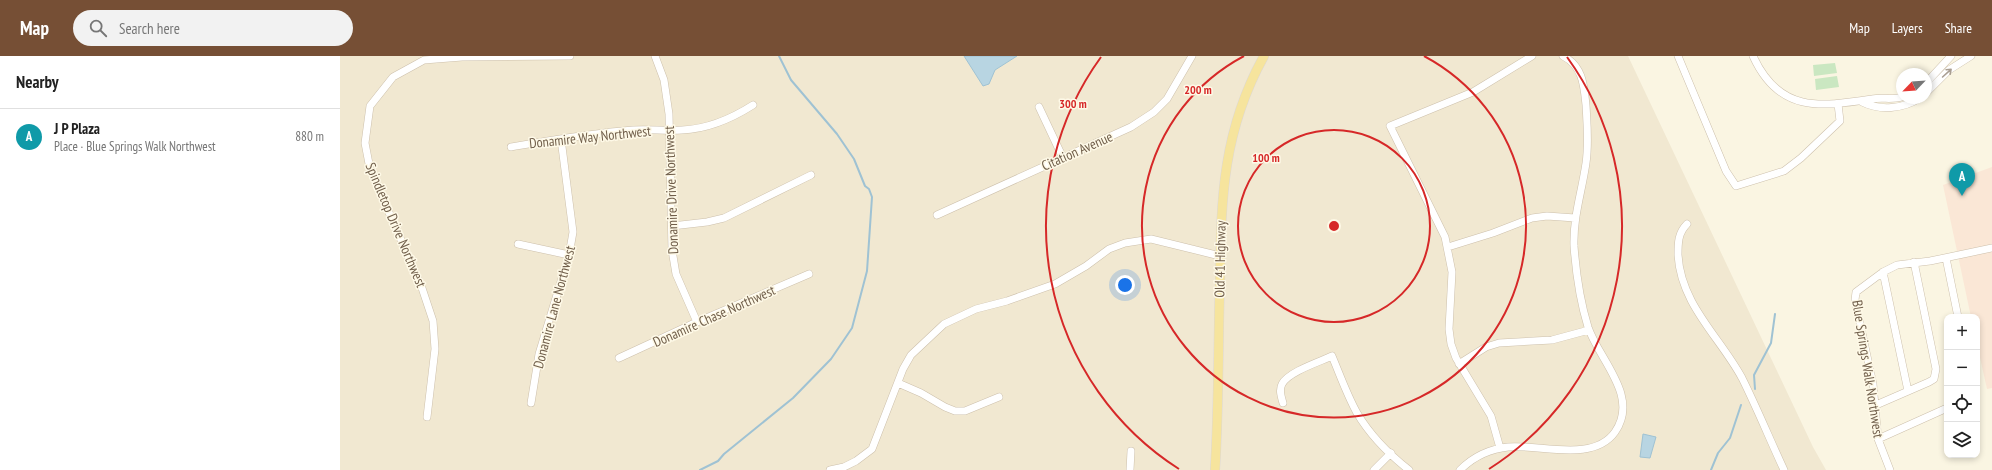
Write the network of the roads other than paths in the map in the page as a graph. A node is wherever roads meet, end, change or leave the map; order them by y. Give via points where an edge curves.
1 (491, 56) edge
2 (570, 56) edge
3 (655, 56) edge
4 (1192, 56) edge
5 (1264, 56) edge
6 (1532, 56) edge
7 (1563, 56) edge
8 (1678, 56) edge
9 (1753, 56) edge
10 (1951, 56) edge
11 (1972, 56) edge
12 (1932, 77) edge
13 (1932, 87) edge
14 (1896, 97) edge
15 (1862, 102) junction
16 (1838, 104) junction
17 (1909, 104) edge
18 (753, 105) dead end
19 (1040, 107) dead end
20 (668, 130) junction
21 (561, 139) junction
22 (511, 147) dead end
23 (1062, 158) junction
24 (811, 175) dead end
25 (937, 215) dead end
26 (1575, 218) junction
27 (1687, 224) dead end
28 (672, 226) junction
29 (518, 244) dead end
30 (1448, 247) junction
31 (1992, 248) edge
32 (569, 255) junction
33 (1220, 256) junction
34 (1946, 258) junction
35 (1914, 262) junction
36 (1883, 272) junction
37 (809, 274) dead end
38 (1957, 314) edge
39 (697, 322) junction
40 (1589, 330) junction
41 (619, 358) dead end
42 (1459, 364) junction
43 (898, 383) junction
44 (1908, 391) junction
45 (999, 397) dead end
46 (531, 403) dead end
47 (1283, 403) dead end
48 (1876, 405) junction
49 (1944, 409) edge
50 (427, 417) dead end
51 (1878, 439) junction
52 (1500, 448) junction
53 (1131, 451) dead end
54 (1391, 454) junction
55 (830, 470) edge
56 (1130, 470) edge
57 (1215, 470) edge
58 (1374, 470) edge
59 (1410, 470) edge
60 (1460, 470) edge
61 (1784, 470) edge
62 (1890, 470) edge

1 - 2 street, Spindletop Drive Northwest
1 - 50 street, Spindletop Drive Northwest via 424,60 393,77 370,106 366,125 365,143 370,169 422,288 433,321 435,349
3 - 20 street, Donamire Drive Northwest via 664,80 669,114
4 - 23 street, Citation Avenue via 1167,99 1154,112 1130,127
5 - 33 main road, Old 41 Highway via 1239,108 1224,174
6 - 30 street via 1473,92 1390,126 1441,227
7 - 26 street via 1575,64 1582,78 1587,123 1586,162
8 - 16 street via 1726,171 1736,186 1772,176 1794,165 1840,121
9 - 16 street via 1769,84 1780,94 1803,103
10 - 12 street
13 -> 11 street via 1949,70
14 - 15 street
15 - 16 street
15 - 17 street via 1875,107 1889,108
18 - 20 street, Donamire Way Northwest via 735,117 715,124
19 - 23 street
20 - 21 street, Donamire Way Northwest via 634,130
20 - 28 street, Donamire Drive Northwest
21 - 22 street, Donamire Way Northwest
21 - 32 street, Donamire Lane Northwest via 573,232
23 - 25 street, Citation Avenue
24 - 28 street via 724,218
26 - 30 street via 1532,218 1493,234
26 - 40 street via 1575,255 1580,296
27 - 61 street via 1681,231 1678,253 1688,296 1741,377
28 - 39 street, Donamire Drive Northwest via 676,274
29 - 32 street
30 - 42 street via 1453,280 1450,337
31 - 34 street, Blue Springs Walk Northwest
32 - 46 street, Donamire Lane Northwest via 539,354
33 - 43 street via 1151,239 1125,243 1109,249 1055,284 976,309 944,324 911,355
33 - 57 main road, Old 41 Highway
34 - 35 street, Blue Springs Walk Northwest
34 - 38 street
35 - 36 street, Blue Springs Walk Northwest via 1897,265
35 - 44 street via 1936,370 1934,379
36 - 44 street
36 - 48 street, Blue Springs Walk Northwest via 1859,289 1855,296
37 - 39 street, Donamire Chase Northwest
39 - 41 street, Donamire Chase Northwest
40 - 42 street via 1552,340 1499,343
40 - 52 street via 1623,399 1622,414 1614,432 1604,442 1587,449
42 - 52 street via 1491,416
43 - 45 street via 955,410 965,411
43 - 55 street via 872,449 856,461
44 - 48 street
47 - 54 street via 1280,392 1285,380 1294,373 1332,356 1357,413
48 - 51 street, Blue Springs Walk Northwest
49 - 51 street
51 - 62 street, Blue Springs Walk Northwest
52 - 60 street via 1482,454
53 - 56 street
54 - 58 street
54 - 59 street

